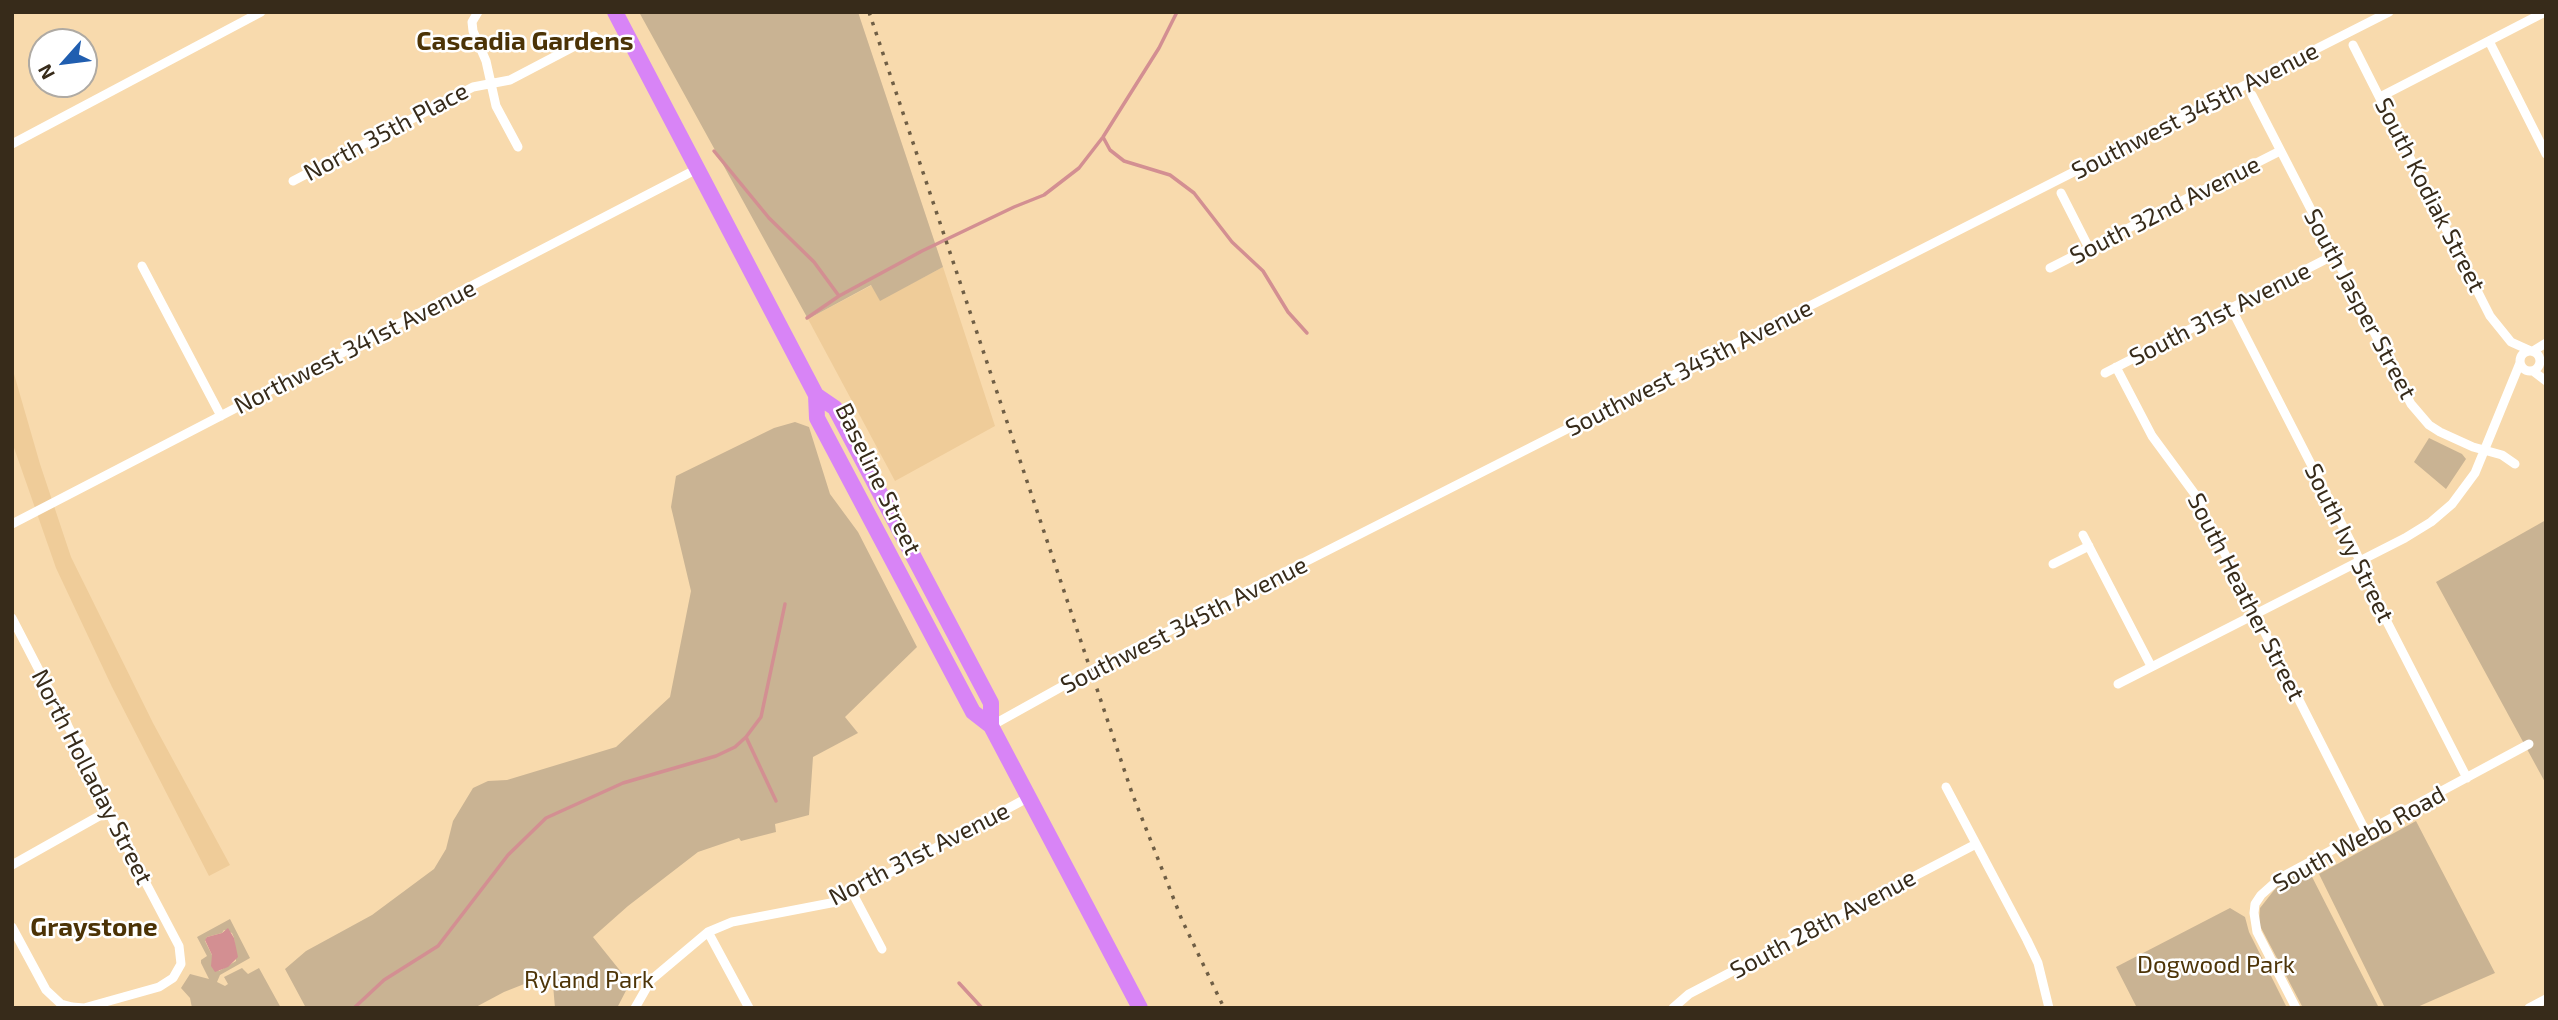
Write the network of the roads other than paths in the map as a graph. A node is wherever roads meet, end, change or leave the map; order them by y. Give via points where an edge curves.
1 (261, 12) edge
2 (478, 12) edge
3 (615, 12) edge
4 (2389, 12) edge
5 (2545, 12) edge
6 (594, 36) dead end
7 (2489, 41) junction
8 (2353, 45) dead end
9 (491, 82) junction
10 (2252, 95) dead end
11 (2380, 97) junction
12 (12, 144) edge
13 (518, 147) dead end
14 (2280, 151) junction
15 (2546, 153) edge
16 (697, 169) junction
17 (293, 181) dead end
18 (2061, 193) dead end
19 (2089, 248) junction
20 (2334, 255) junction
21 (142, 266) dead end
22 (2050, 268) dead end
23 (2231, 308) junction
24 (2511, 342) junction
25 (2546, 343) edge
26 (2532, 351) junction
27 (2520, 361) junction
28 (2538, 364) edge
29 (2116, 367) junction
30 (2105, 373) dead end
31 (2546, 373) edge
32 (2546, 381) edge
33 (2514, 382) junction
34 (221, 416) junction
35 (2486, 450) junction
36 (2515, 464) dead end
37 (12, 524) edge
38 (2083, 535) dead end
39 (2089, 546) junction
40 (2360, 561) junction
41 (2053, 564) dead end
42 (2256, 614) junction
43 (12, 618) edge
44 (2151, 666) junction
45 (2118, 684) dead end
46 (991, 726) junction
47 (2529, 744) dead end
48 (2467, 778) junction
49 (1945, 787) dead end
50 (1029, 797) junction
51 (108, 811) junction
52 (2366, 832) junction
53 (1976, 844) junction
54 (12, 864) edge
55 (853, 894) junction
56 (12, 927) edge
57 (708, 932) junction
58 (882, 949) dead end
59 (2546, 999) edge
60 (635, 1008) edge
61 (749, 1008) edge
62 (1140, 1008) edge
63 (1673, 1008) edge
64 (2049, 1008) edge
65 (2296, 1008) edge
66 (2529, 1008) edge

1 - 12 street
2 - 9 street via 472,31
3 - 16 highway, Baseline Street
4 - 46 street, Southwest 345th Avenue via 1090,671
5 - 7 street
6 - 9 street, North 35th Place via 510,80
7 - 11 street
7 - 15 street
8 - 11 street, South Kodiak Street
9 - 13 street via 496,106
9 - 17 street, North 35th Place via 473,86
10 - 14 street, South Jasper Street
11 - 24 street, South Kodiak Street via 2490,316
14 - 19 street, South 32nd Avenue
14 - 20 street, South Jasper Street
16 - 34 street, Northwest 341st Avenue
16 - 46 highway, Baseline Street via 816,395 817,418 823,430 973,712
18 - 19 street
19 - 22 street, South 32nd Avenue
20 - 23 street, South 31st Avenue
20 - 35 street, South Jasper Street via 2418,413 2452,439
21 - 34 street
23 - 29 street, South 31st Avenue
23 - 40 street, South Ivy Street
24 - 26 street, South Kodiak Street
24 - 27 street, South Kodiak Street
25 - 26 street
26 - 27 street via 2525,352
26 - 28 street
27 - 28 street via 2524,369
27 - 33 street
28 - 31 street
28 - 32 street
28 - 33 street
29 - 30 street, South 31st Avenue
29 - 42 street, South Heather Street via 2152,436 2194,492
33 - 35 street
34 - 37 street, Northwest 341st Avenue
35 - 36 street, South Jasper Street
35 - 40 street via 2462,492 2442,514
38 - 39 street
39 - 41 street
39 - 44 street
40 - 42 street
40 - 48 street, South Ivy Street
42 - 44 street
42 - 52 street, South Heather Street
43 - 51 street, North Holladay Street via 85,751
44 - 45 street
46 - 50 highway, Baseline Street
47 - 48 street, South Webb Road
48 - 52 street, South Webb Road
49 - 53 street
50 - 55 street, North 31st Avenue
50 - 62 highway, Baseline Street
51 - 54 street
51 - 56 street, North Holladay Street via 180,946 176,974 159,987 84,1008 61,1004 46,990
52 - 65 street, South Webb Road via 2280,878 2255,904 2257,932
53 - 63 street, South 28th Avenue via 1689,994
53 - 64 street via 2038,964
55 - 57 street, North 31st Avenue via 836,902 732,922
55 - 58 street
57 - 60 street, North 31st Avenue via 651,980
57 - 61 street
59 - 66 street

